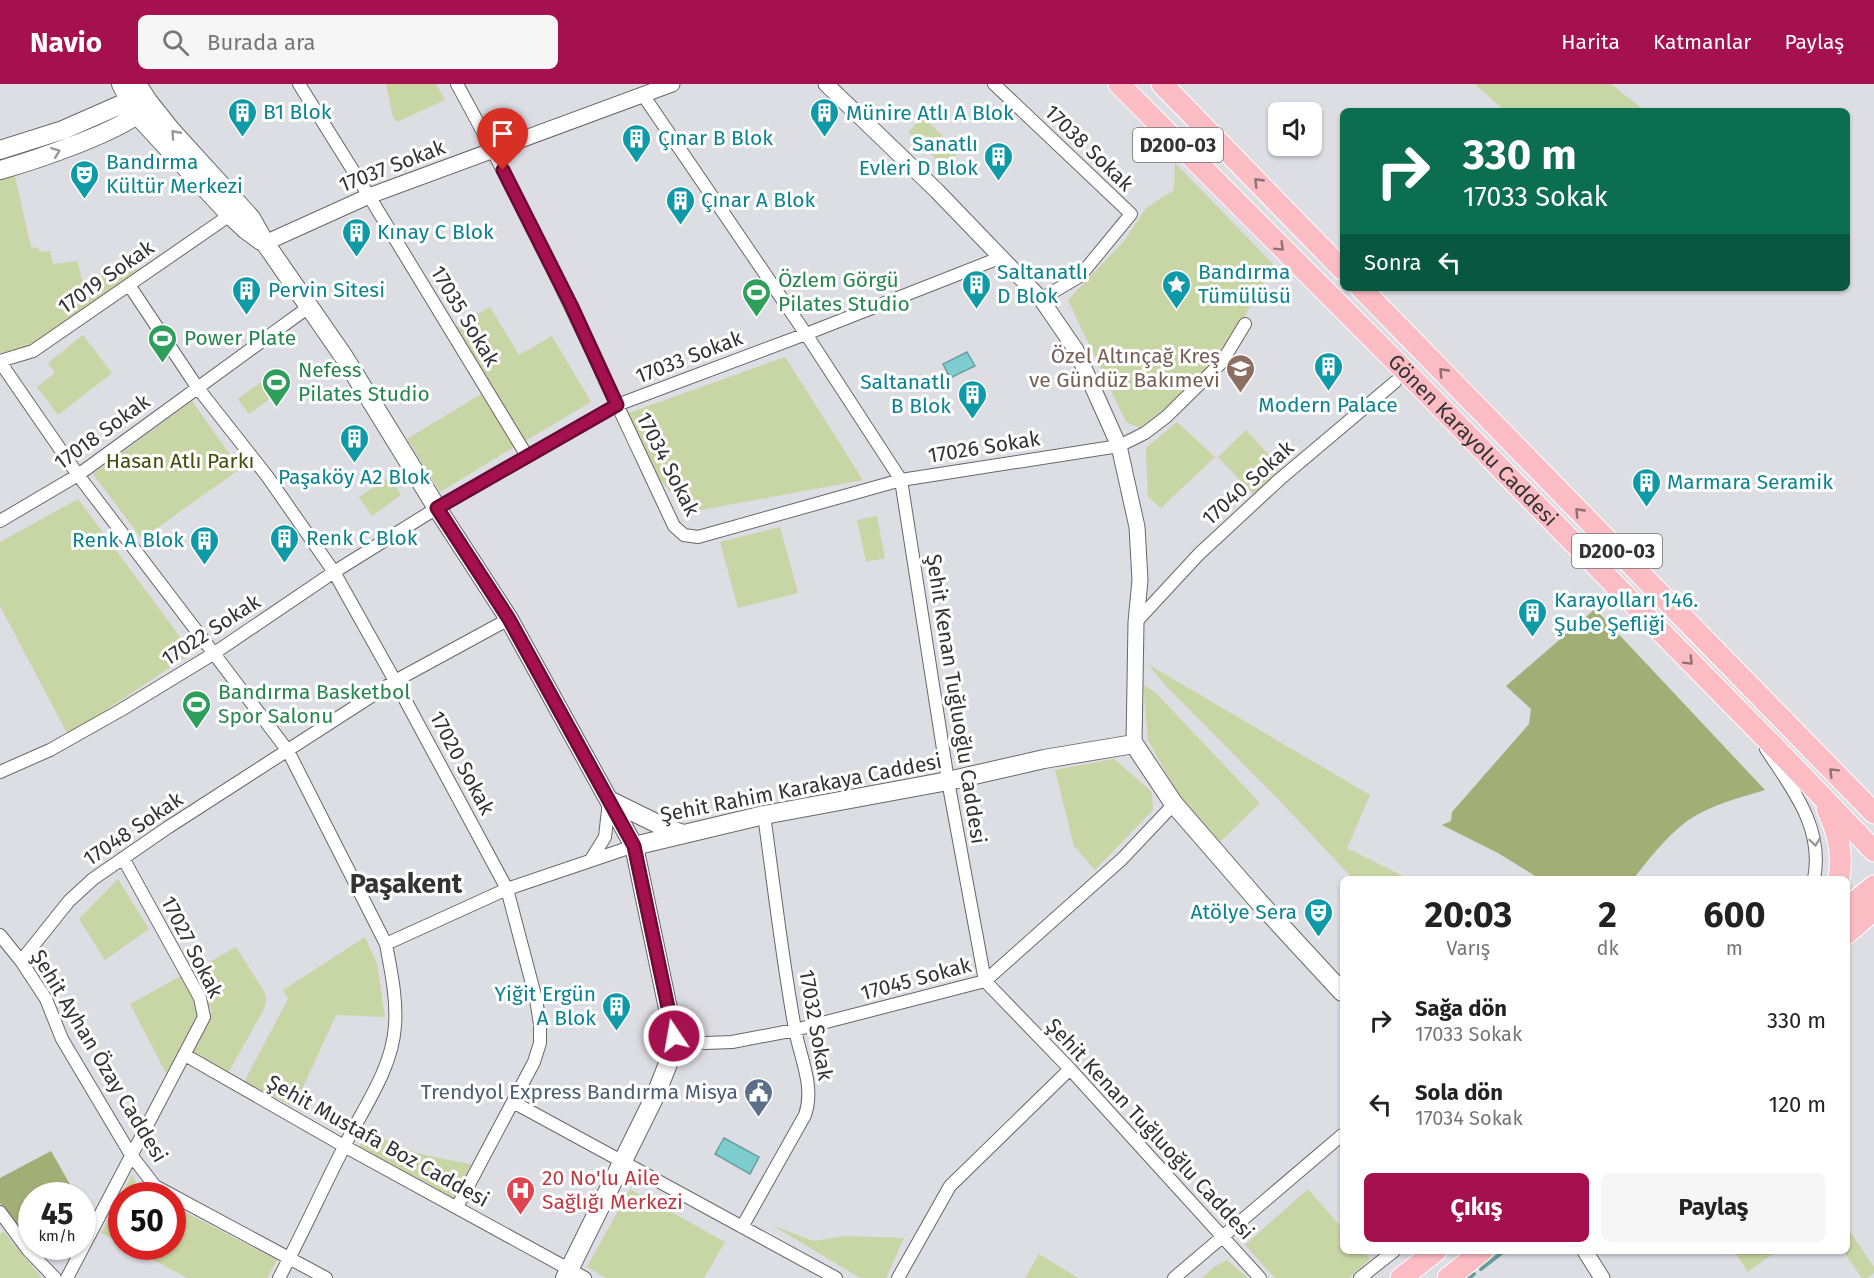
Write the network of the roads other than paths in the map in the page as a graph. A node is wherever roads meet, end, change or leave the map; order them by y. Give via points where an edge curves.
1 (121, 84) edge
2 (137, 84) edge
3 (299, 84) edge
4 (457, 84) edge
5 (672, 84) edge
6 (826, 84) edge
7 (994, 84) edge
8 (1102, 84) edge
9 (1119, 84) edge
10 (1162, 84) edge
11 (643, 95) junction
12 (138, 106) junction
13 (0, 150) edge
14 (493, 150) junction
15 (0, 170) edge
16 (369, 196) junction
17 (1239, 205) junction
18 (230, 215) junction
19 (265, 243) junction
20 (1002, 257) junction
21 (1340, 266) edge
22 (129, 285) junction
23 (1364, 291) edge
24 (1041, 299) junction
25 (310, 306) junction
26 (1245, 324) dead end
27 (806, 334) junction
28 (0, 362) edge
29 (1395, 382) dead end
30 (197, 387) junction
31 (617, 405) junction
32 (1119, 446) junction
33 (527, 456) junction
34 (78, 475) junction
35 (901, 480) junction
36 (437, 508) junction
37 (0, 521) edge
38 (684, 535) joint
39 (334, 572) junction
40 (509, 619) junction
41 (1136, 622) junction
42 (213, 654) junction
43 (395, 681) junction
44 (1746, 718) junction
45 (1134, 744) junction
46 (288, 751) junction
47 (1787, 760) junction
48 (0, 772) edge
49 (948, 782) junction
50 (1810, 784) junction
51 (609, 800) junction
52 (1174, 804) junction
53 (1874, 813) edge
54 (764, 815) junction
55 (683, 834) junction
56 (1874, 843) edge
57 (634, 846) junction
58 (1874, 851) edge
59 (123, 858) junction
60 (590, 861) junction
61 (1814, 876) edge
62 (1839, 876) edge
63 (1874, 885) edge
64 (507, 889) junction
65 (1850, 906) edge
66 (1874, 910) edge
67 (1874, 926) edge
68 (1850, 931) edge
69 (0, 935) edge
70 (1850, 938) edge
71 (386, 944) junction
72 (21, 961) junction
73 (985, 981) junction
74 (1340, 990) edge
75 (795, 1030) junction
76 (674, 1036) junction
77 (185, 1055) junction
78 (1070, 1069) junction
79 (513, 1102) junction
80 (1340, 1137) edge
81 (344, 1146) junction
82 (131, 1155) junction
83 (622, 1161) junction
84 (457, 1207) junction
85 (0, 1212) edge
86 (742, 1227) junction
87 (1222, 1236) junction
88 (1390, 1254) edge
89 (1432, 1254) edge
90 (1478, 1254) edge
91 (1587, 1254) edge
92 (290, 1258) junction
93 (573, 1275) edge
94 (55, 1278) edge
95 (67, 1278) edge
96 (279, 1278) edge
97 (326, 1278) edge
98 (836, 1278) edge
99 (898, 1278) edge
100 (1174, 1278) edge
101 (1260, 1278) edge
102 (1360, 1278) edge
103 (1401, 1278) edge
104 (1448, 1278) edge
105 (1602, 1278) edge

1 - 12 main road
2 - 12 main road
3 - 16 street, 17035 Sokak
4 - 14 street, 17034 Sokak
5 - 11 street, 17037 Sokak
6 - 20 street
7 - 24 street, 17038 Sokak via 1131,214 1080,276
8 - 17 highway via 1189,171
9 - 17 highway, Gönen Karayolu Caddesi / D200-03
21 -> 10 highway, D200-03
11 - 14 street, 17037 Sokak
11 - 27 street, Şehit Kenan Tuğluoğlu Caddesi
12 - 13 main road
15 -> 12 main road via 58,152 122,124
12 - 18 main road
19 -> 12 main road via 242,206 171,130
14 - 16 street, 17037 Sokak
14 - 31 street, 17034 Sokak
16 - 19 street, 17037 Sokak
16 - 33 street, 17035 Sokak
17 -> 44 highway, Gönen Karayolu Caddesi / D200-03
18 - 19 main road
18 - 22 street, 17019 Sokak
19 - 25 main road
20 - 24 street
20 - 27 street, 17033 Sokak
22 - 28 street, 17019 Sokak via 33,351
22 - 30 street, 17020 Sokak
53 -> 23 highway, Gönen Karayolu Caddesi / D200-03
24 - 32 street via 1076,350
25 - 30 street, 17018 Sokak
25 - 36 main road
26 - 32 street, 17026 Sokak via 1222,362 1166,417
27 - 31 street, 17033 Sokak
27 - 35 street, Şehit Kenan Tuğluoğlu Caddesi
28 - 34 street
29 - 41 street, 17040 Sokak via 1272,486 1199,554
30 - 34 street, 17018 Sokak
30 - 39 street, 17020 Sokak via 267,476
31 - 33 street, 17033 Sokak
31 - 38 street, 17034 Sokak via 674,526
32 - 35 street, 17026 Sokak
32 - 41 street via 1137,527 1140,580
33 - 36 street, 17033 Sokak
34 - 37 street, 17018 Sokak
34 - 42 street
35 - 38 street, 17026 Sokak via 698,537
35 - 49 street, Şehit Kenan Tuğluoğlu Caddesi
36 - 39 street, 17022 Sokak
36 - 40 main road
39 - 42 street, 17022 Sokak
39 - 43 street, 17020 Sokak
40 - 43 street
40 - 51 main road
41 - 45 street
42 - 46 street
42 - 48 street, 17022 Sokak via 50,750
43 - 46 street
43 - 64 street, 17020 Sokak
44 - 47 highway, Gönen Karayolu Caddesi / D200-03
44 -> 61 street via 1811,823
45 - 49 main road, Şehit Rahim Karakaya Caddesi via 1044,759
45 - 52 main road
46 - 59 street, 17048 Sokak
46 - 71 street
47 - 50 highway, Gönen Karayolu Caddesi / D200-03
47 - 56 street
49 - 54 main road, Şehit Rahim Karakaya Caddesi
49 - 73 street, Şehit Kenan Tuğluoğlu Caddesi
50 - 58 highway, Gönen Karayolu Caddesi / D200-03
50 - 62 highway via 1836,827
51 - 55 main road
51 - 57 main road
51 - 60 street via 605,837
52 - 73 street, 17045 Sokak via 1113,867
52 - 74 main road
54 - 55 main road, Şehit Rahim Karakaya Caddesi
54 - 75 street, 17032 Sokak
55 - 57 main road, Şehit Rahim Karakaya Caddesi
57 - 60 street, Şehit Rahim Karakaya Caddesi
57 - 76 main road
59 - 72 street, 17048 Sokak via 69,901
59 - 77 street, 17027 Sokak via 205,1011
60 - 64 street, Şehit Rahim Karakaya Caddesi
63 - 65 highway
64 - 71 street, Şehit Rahim Karakaya Caddesi
64 - 79 street, 17020 Sokak via 540,1024 534,1062
66 - 68 highway
67 - 70 highway
69 - 72 street, Şehit Ayhan Özay Caddesi
71 - 81 street via 395,1005 392,1044 379,1080
72 - 82 street, Şehit Ayhan Özay Caddesi via 46,999 62,1039
73 - 75 street, 17045 Sokak
73 - 78 street, Şehit Kenan Tuğluoğlu Caddesi
75 - 76 street, 17045 Sokak via 732,1042 705,1043
75 - 86 street, 17032 Sokak via 808,1084 807,1107
76 - 83 main road via 674,1051
77 - 81 street, Şehit Mustafa Boz Caddesi
77 - 82 street, 17027 Sokak
78 - 87 street, Şehit Kenan Tuğluoğlu Caddesi
78 - 99 street via 950,1186
79 - 83 street
79 - 84 street, 17020 Sokak
80 - 87 street
81 - 84 street, Şehit Mustafa Boz Caddesi
81 - 92 street
82 - 92 street, Şehit Ayhan Özay Caddesi via 155,1186
82 - 95 street, 17027 Sokak
83 - 86 street
83 - 93 main road
84 - 93 street, Şehit Mustafa Boz Caddesi
85 - 94 street
86 - 98 street
87 - 100 street
87 - 101 street, Şehit Kenan Tuğluoğlu Caddesi
88 - 102 street
89 - 103 highway
90 - 104 highway
91 - 105 street
92 - 96 street
92 - 97 street, Şehit Ayhan Özay Caddesi

